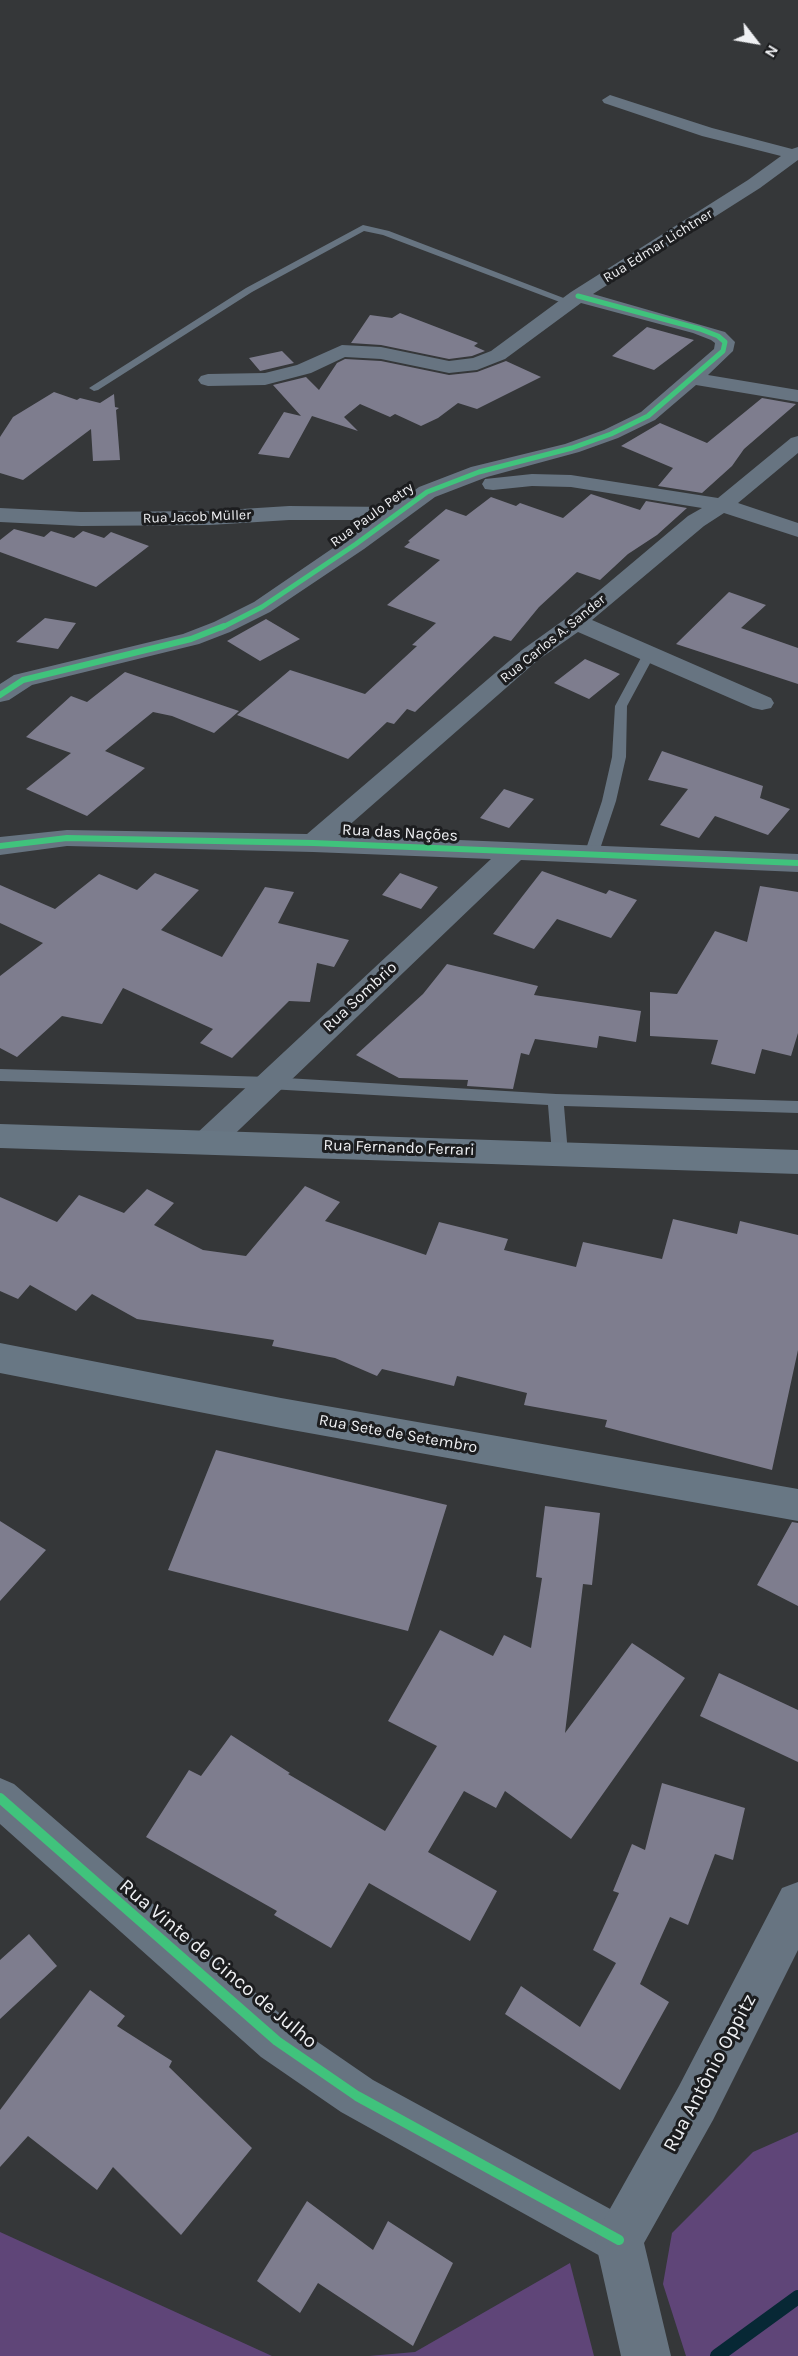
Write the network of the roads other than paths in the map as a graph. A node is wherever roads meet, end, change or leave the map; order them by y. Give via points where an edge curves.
1 (610, 100) dead end
2 (796, 153) edge
3 (574, 299) junction
4 (692, 378) junction
5 (208, 380) dead end
6 (94, 388) dead end
7 (798, 396) edge
8 (798, 442) edge
9 (722, 505) junction
10 (402, 508) junction
11 (0, 515) edge
12 (798, 530) edge
13 (576, 622) junction
14 (649, 654) junction
15 (12, 678) edge
16 (0, 695) edge
17 (762, 703) dead end
18 (313, 843) junction
19 (0, 846) edge
20 (514, 852) junction
21 (591, 855) junction
22 (798, 863) edge
23 (0, 1075) edge
24 (269, 1083) junction
25 (556, 1100) junction
26 (798, 1107) edge
27 (0, 1136) edge
28 (207, 1142) junction
29 (560, 1154) junction
30 (798, 1162) edge
31 (0, 1358) edge
32 (798, 1505) edge
33 (0, 1798) edge
34 (798, 1904) edge
35 (619, 2240) junction
36 (641, 2334) edge

1 - 2 street via 708,132
2 - 3 street, Rua Edmar Lichtner
3 - 4 street, Rua Paulo Petry via 718,336 725,342 723,351
3 - 5 street, Rua Edmar Lichtner via 498,355 477,364 449,368 381,353 342,351 303,369 265,379
3 - 6 lane via 363,228 249,290
4 - 7 street
4 - 10 street, Rua Paulo Petry via 648,416 611,434 479,472 427,492
8 - 9 street, Rua Carlos A. Sander
9 - 10 street via 571,481 532,480 481,486
9 - 12 street
9 - 13 street, Rua Carlos A. Sander via 696,521
10 - 11 street, Rua Jacob Müller via 210,518
10 - 15 street, Rua Paulo Petry via 262,607 222,627 191,639
13 - 14 street
13 - 18 street, Rua Carlos A. Sander via 530,655
14 - 17 street
14 - 21 lane via 621,705 619,757
15 - 16 street, Rua Paulo Petry
18 - 19 street, Rua das Nações via 68,838
18 - 20 street, Rua das Nações
20 - 21 street, Rua das Nações
20 - 24 street, Rua Sombrio
21 - 22 street, Rua das Nações
23 - 24 lane
24 - 25 lane
24 - 28 street, Rua Sombrio
25 - 26 lane
25 - 29 lane
27 - 28 main road, Rua Fernando Ferrari
28 - 29 main road, Rua Fernando Ferrari
29 - 30 main road, Rua Fernando Ferrari
31 - 32 main road, Rua Sete de Setembro via 281,1413
33 - 35 street, Rua Vinte de Cinco de Julho via 277,2041 357,2096
34 - 35 street, Rua Antônio Oppitz via 696,2103
35 - 36 street

